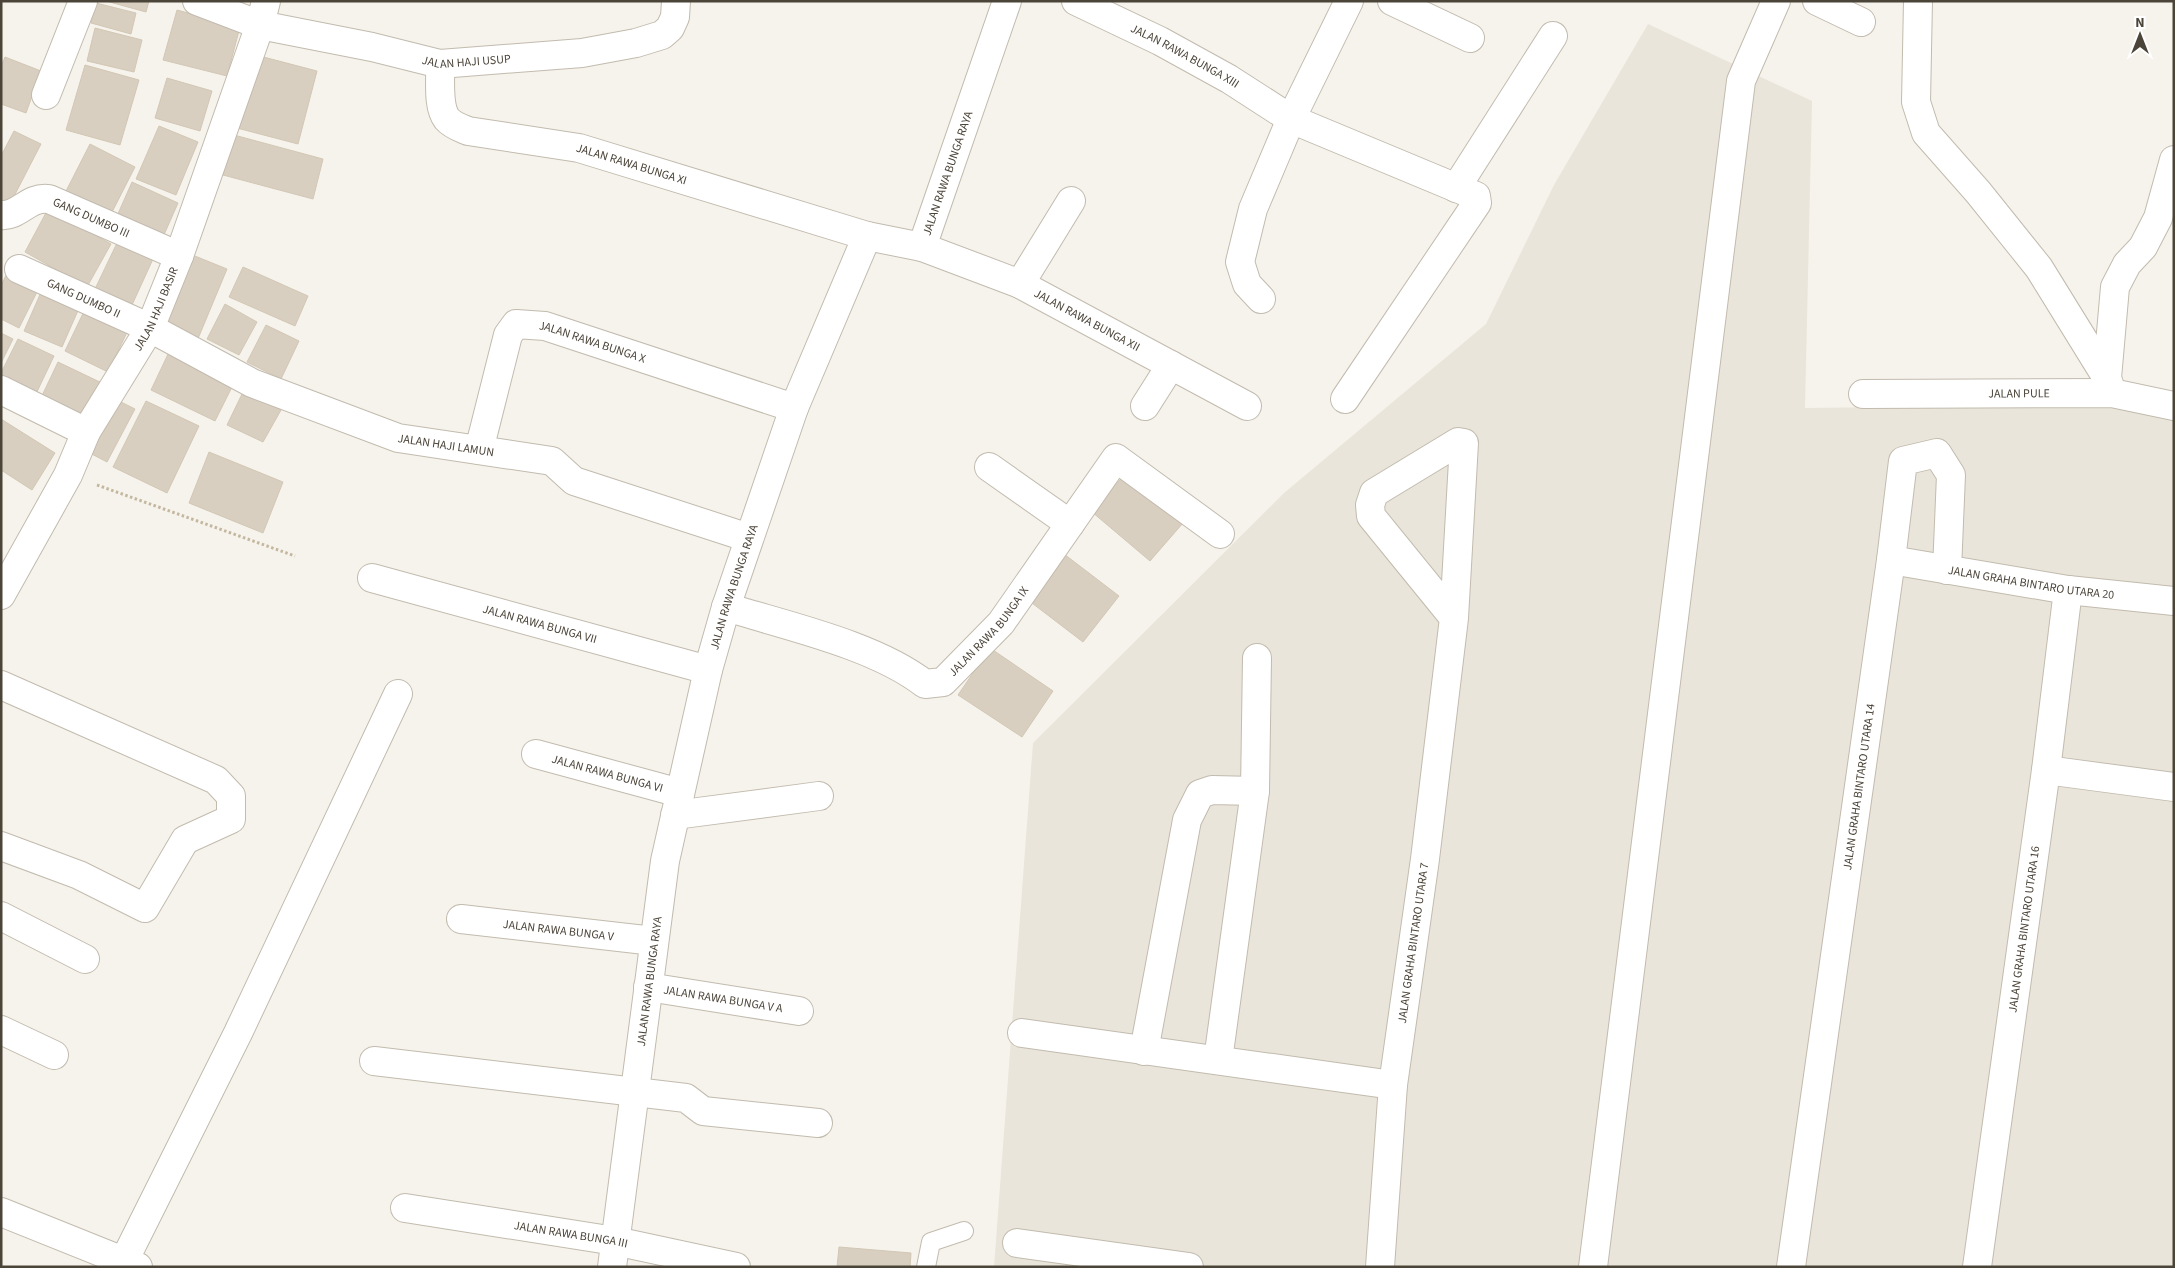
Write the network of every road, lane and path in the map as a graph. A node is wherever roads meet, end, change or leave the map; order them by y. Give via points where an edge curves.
1 (83, 1) edge
2 (197, 1) edge
3 (676, 1) edge
4 (1007, 1) edge
5 (1076, 1) edge
6 (1349, 1) edge
7 (1392, 1) edge
8 (1776, 1) edge
9 (1817, 1) edge
10 (1918, 1) edge
11 (263, 13) edge
12 (1861, 22) dead end
13 (1553, 36) dead end
14 (1470, 38) dead end
15 (440, 64) junction
16 (46, 95) dead end
17 (1291, 119) junction
18 (2174, 160) edge
19 (1456, 188) junction
20 (1071, 201) dead end
21 (1, 215) edge
22 (867, 236) junction
23 (922, 247) junction
24 (179, 256) junction
25 (19, 268) dead end
26 (1020, 284) junction
27 (1261, 299) dead end
28 (150, 328) junction
29 (1171, 365) junction
30 (2110, 386) junction
31 (1, 390) edge
32 (1862, 394) dead end
33 (1345, 399) dead end
34 (1146, 406) dead end
35 (1247, 406) dead end
36 (2174, 406) edge
37 (794, 408) junction
38 (86, 432) junction
39 (479, 450) junction
40 (989, 467) dead end
41 (68, 475) junction
42 (1070, 524) junction
43 (1220, 534) dead end
44 (749, 538) junction
45 (295, 556) dead end
46 (1891, 560) junction
47 (1947, 570) junction
48 (372, 578) dead end
49 (2068, 590) junction
50 (1, 595) edge
51 (2174, 601) edge
52 (726, 607) junction
53 (1454, 618) junction
54 (1257, 658) dead end
55 (708, 670) junction
56 (1, 685) edge
57 (398, 694) dead end
58 (536, 754) dead end
59 (2046, 770) junction
60 (2174, 787) edge
61 (1255, 791) junction
62 (819, 796) dead end
63 (677, 804) junction
64 (1, 846) edge
65 (1, 916) edge
66 (461, 919) dead end
67 (654, 941) junction
68 (85, 959) dead end
69 (648, 987) junction
70 (798, 1011) dead end
71 (1, 1030) edge
72 (1022, 1033) dead end
73 (1144, 1051) junction
74 (54, 1055) dead end
75 (1218, 1060) junction
76 (374, 1061) dead end
77 (1393, 1085) junction
78 (635, 1092) junction
79 (818, 1124) dead end
80 (405, 1208) dead end
81 (1, 1212) edge
82 (964, 1231) dead end
83 (1017, 1243) dead end
84 (614, 1254) edge
85 (131, 1264) edge
86 (736, 1267) edge
87 (926, 1267) edge
88 (1189, 1267) edge
89 (1380, 1267) edge
90 (1592, 1267) edge
91 (1791, 1267) edge
92 (1977, 1267) edge

1 - 16 street
2 - 11 street, JALAN HAJI USUP
3 - 15 street, JALAN HAJI USUP via 670,28 662,35 636,43 582,53
4 - 23 street, JALAN RAWA BUNGA RAYA
5 - 17 street, JALAN RAWA BUNGA XIII via 1212,69
6 - 17 street
7 - 14 street
8 - 90 street via 1742,81
9 - 12 street
10 - 30 street via 1916,102 1926,133 2039,268
11 - 15 street, JALAN HAJI USUP via 372,48
11 - 24 street, JALAN HAJI BASIR
13 - 19 street
15 - 22 street, JALAN RAWA BUNGA XI via 447,119 468,131 579,148
17 - 19 street, JALAN RAWA BUNGA XIII
17 - 27 street via 1253,209 1240,262 1247,284
18 - 30 street via 2158,218 2144,247 2127,264 2115,286
19 - 33 street, JALAN RAWA BUNGA XIII via 1476,196 1477,203
20 - 26 street
21 - 24 street, GANG DUMBO III via 14,212 34,200 49,199
22 - 23 street, JALAN RAWA BUNGA RAYA
22 - 37 street, JALAN RAWA BUNGA RAYA
23 - 26 street, JALAN RAWA BUNGA XII
24 - 28 street, JALAN HAJI BASIR
25 - 28 street, GANG DUMBO II
26 - 29 street, JALAN RAWA BUNGA XII
28 - 38 street, JALAN HAJI BASIR
28 - 39 street, JALAN HAJI LAMUN via 252,383 398,438
29 - 34 street
29 - 35 street, JALAN RAWA BUNGA XII
30 - 32 street, JALAN PULE
30 - 36 street, JALAN PULE
31 - 38 street
37 - 39 street, JALAN RAWA BUNGA X via 545,326 516,324 508,335
37 - 44 street, JALAN RAWA BUNGA RAYA
38 - 41 street, JALAN HAJI BASIR
39 - 44 street, JALAN HAJI LAMUN via 552,461 574,481
40 - 42 street
41 - 45 path
41 - 50 street, JALAN HAJI BASIR
42 - 43 street, JALAN RAWA BUNGA IX via 1116,458
42 - 52 street, JALAN RAWA BUNGA IX via 1001,623 943,682 925,684 860,648
44 - 52 street, JALAN RAWA BUNGA RAYA
46 - 47 street, JALAN GRAHA BINTARO UTARA 20
46 - 47 street, JALAN GRAHA BINTARO UTARA 14 via 1902,461 1937,453 1951,475
46 - 91 street, JALAN GRAHA BINTARO UTARA 14
47 - 49 street, JALAN GRAHA BINTARO UTARA 20
48 - 55 street, JALAN RAWA BUNGA VII
49 - 51 street, JALAN GRAHA BINTARO UTARA 20
49 - 59 street, JALAN GRAHA BINTARO UTARA 16
52 - 55 street, JALAN RAWA BUNGA RAYA
53 - 53 street, JALAN GRAHA BINTARO UTARA 7 via 1464,443 1462,442 1374,493 1370,505 1371,516
53 - 77 street, JALAN GRAHA BINTARO UTARA 7
54 - 61 street
55 - 63 street, JALAN RAWA BUNGA RAYA
56 - 64 street via 216,780 231,796 231,819 185,840 145,908 78,875
57 - 85 street
58 - 63 street, JALAN RAWA BUNGA VI
59 - 60 street
59 - 92 street, JALAN GRAHA BINTARO UTARA 16
61 - 73 street via 1212,790 1200,794 1187,820
61 - 75 street
62 - 63 street
63 - 67 street, JALAN RAWA BUNGA RAYA
65 - 68 street
66 - 67 street, JALAN RAWA BUNGA V
67 - 69 street, JALAN RAWA BUNGA RAYA
69 - 70 street, JALAN RAWA BUNGA V A
69 - 78 street, JALAN RAWA BUNGA RAYA
71 - 74 street
72 - 73 street
73 - 75 street
75 - 77 street
76 - 78 street
77 - 89 street, JALAN GRAHA BINTARO UTARA 7
78 - 79 street via 686,1098 703,1111
78 - 84 street, JALAN RAWA BUNGA RAYA
80 - 84 street, JALAN RAWA BUNGA III
81 - 85 street
82 - 87 lane via 931,1242
83 - 88 street
84 - 86 street, JALAN RAWA BUNGA III

